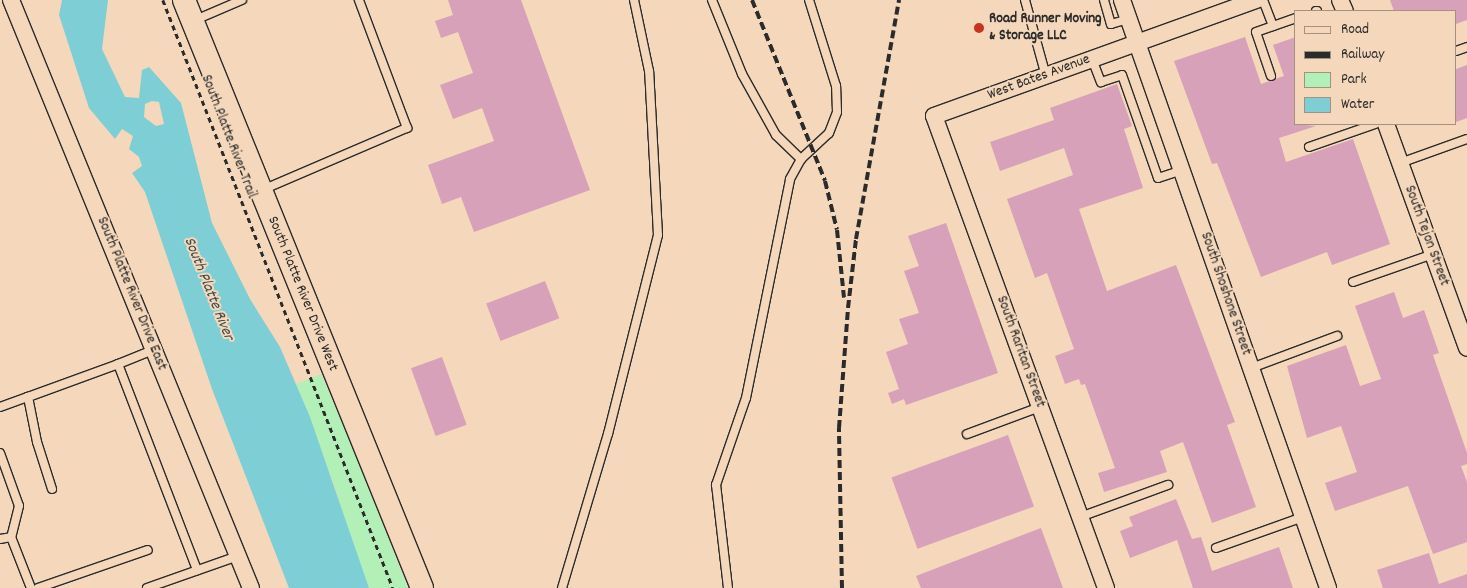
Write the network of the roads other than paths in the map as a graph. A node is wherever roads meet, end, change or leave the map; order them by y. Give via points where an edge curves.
1 (11, 0) edge
2 (184, 0) edge
3 (242, 0) edge
4 (359, 0) edge
5 (634, 0) edge
6 (712, 0) edge
7 (809, 0) edge
8 (1024, 0) edge
9 (1104, 0) edge
10 (1122, 0) edge
11 (1257, 0) edge
12 (1264, 0) edge
13 (1129, 19) junction
14 (1294, 19) edge
15 (192, 21) junction
16 (1272, 26) junction
17 (1138, 43) junction
18 (1092, 60) junction
19 (1046, 76) junction
20 (1271, 76) dead end
21 (934, 116) joint
22 (1372, 125) edge
23 (1386, 125) edge
24 (1467, 139) edge
25 (1309, 147) dead end
26 (801, 159) junction
27 (1400, 162) junction
28 (1182, 170) junction
29 (260, 190) junction
30 (1433, 254) junction
31 (1353, 282) dead end
32 (1337, 336) dead end
33 (1467, 346) edge
34 (154, 350) junction
35 (118, 364) junction
36 (1251, 368) junction
37 (28, 396) junction
38 (0, 407) edge
39 (1040, 407) junction
40 (967, 434) dead end
41 (0, 454) edge
42 (1168, 484) dead end
43 (52, 490) dead end
44 (1080, 517) junction
45 (1303, 517) junction
46 (11, 537) junction
47 (0, 539) edge
48 (1216, 548) dead end
49 (148, 550) dead end
50 (238, 556) junction
51 (197, 570) junction
52 (31, 588) edge
53 (38, 588) edge
54 (147, 588) edge
55 (251, 588) edge
56 (422, 588) edge
57 (562, 588) edge
58 (728, 588) edge
59 (1106, 588) edge
60 (1328, 588) edge

1 - 34 street, South Platte River Drive East
2 - 15 street, South Platte River Drive West
3 - 15 lane
4 - 29 lane via 407,128
5 - 57 lane via 649,71 658,235 608,434
6 - 26 lane via 742,74 776,135
7 - 26 lane via 836,86 837,112 829,133
8 - 19 lane
9 - 13 lane via 1110,24
10 - 13 street, South Shoshone Street
11 - 17 street, West Bates Avenue
12 - 16 lane
13 - 17 street, South Shoshone Street
14 - 16 lane
15 - 29 street, South Platte River Drive West
16 - 20 lane via 1256,32
17 - 18 street, West Bates Avenue
17 - 28 street, South Shoshone Street
18 - 19 street, West Bates Avenue
18 - 28 lane via 1101,82 1122,75 1158,178
19 - 21 street, West Bates Avenue
21 - 39 street, South Raritan Street
22 - 25 lane
23 - 27 street, South Tejon Street
24 - 27 lane
26 - 58 lane via 790,179 746,398 716,485
27 - 30 street, South Tejon Street
28 - 36 street, South Shoshone Street
29 - 56 street, South Platte River Drive West
30 - 31 lane
30 - 33 street, South Tejon Street
32 - 36 lane
34 - 35 lane
34 - 50 street, South Platte River Drive East
35 - 37 lane
35 - 51 lane
36 - 45 street, South Shoshone Street
37 - 38 lane
37 - 43 lane via 37,442
39 - 40 lane
39 - 44 street, South Raritan Street
41 - 46 lane via 18,506
42 - 44 lane
44 - 59 street, South Raritan Street
45 - 48 lane
45 - 60 street, South Shoshone Street
46 - 47 lane
46 - 52 lane
49 - 53 lane
50 - 51 lane
50 - 55 street, South Platte River Drive East
51 - 54 lane

